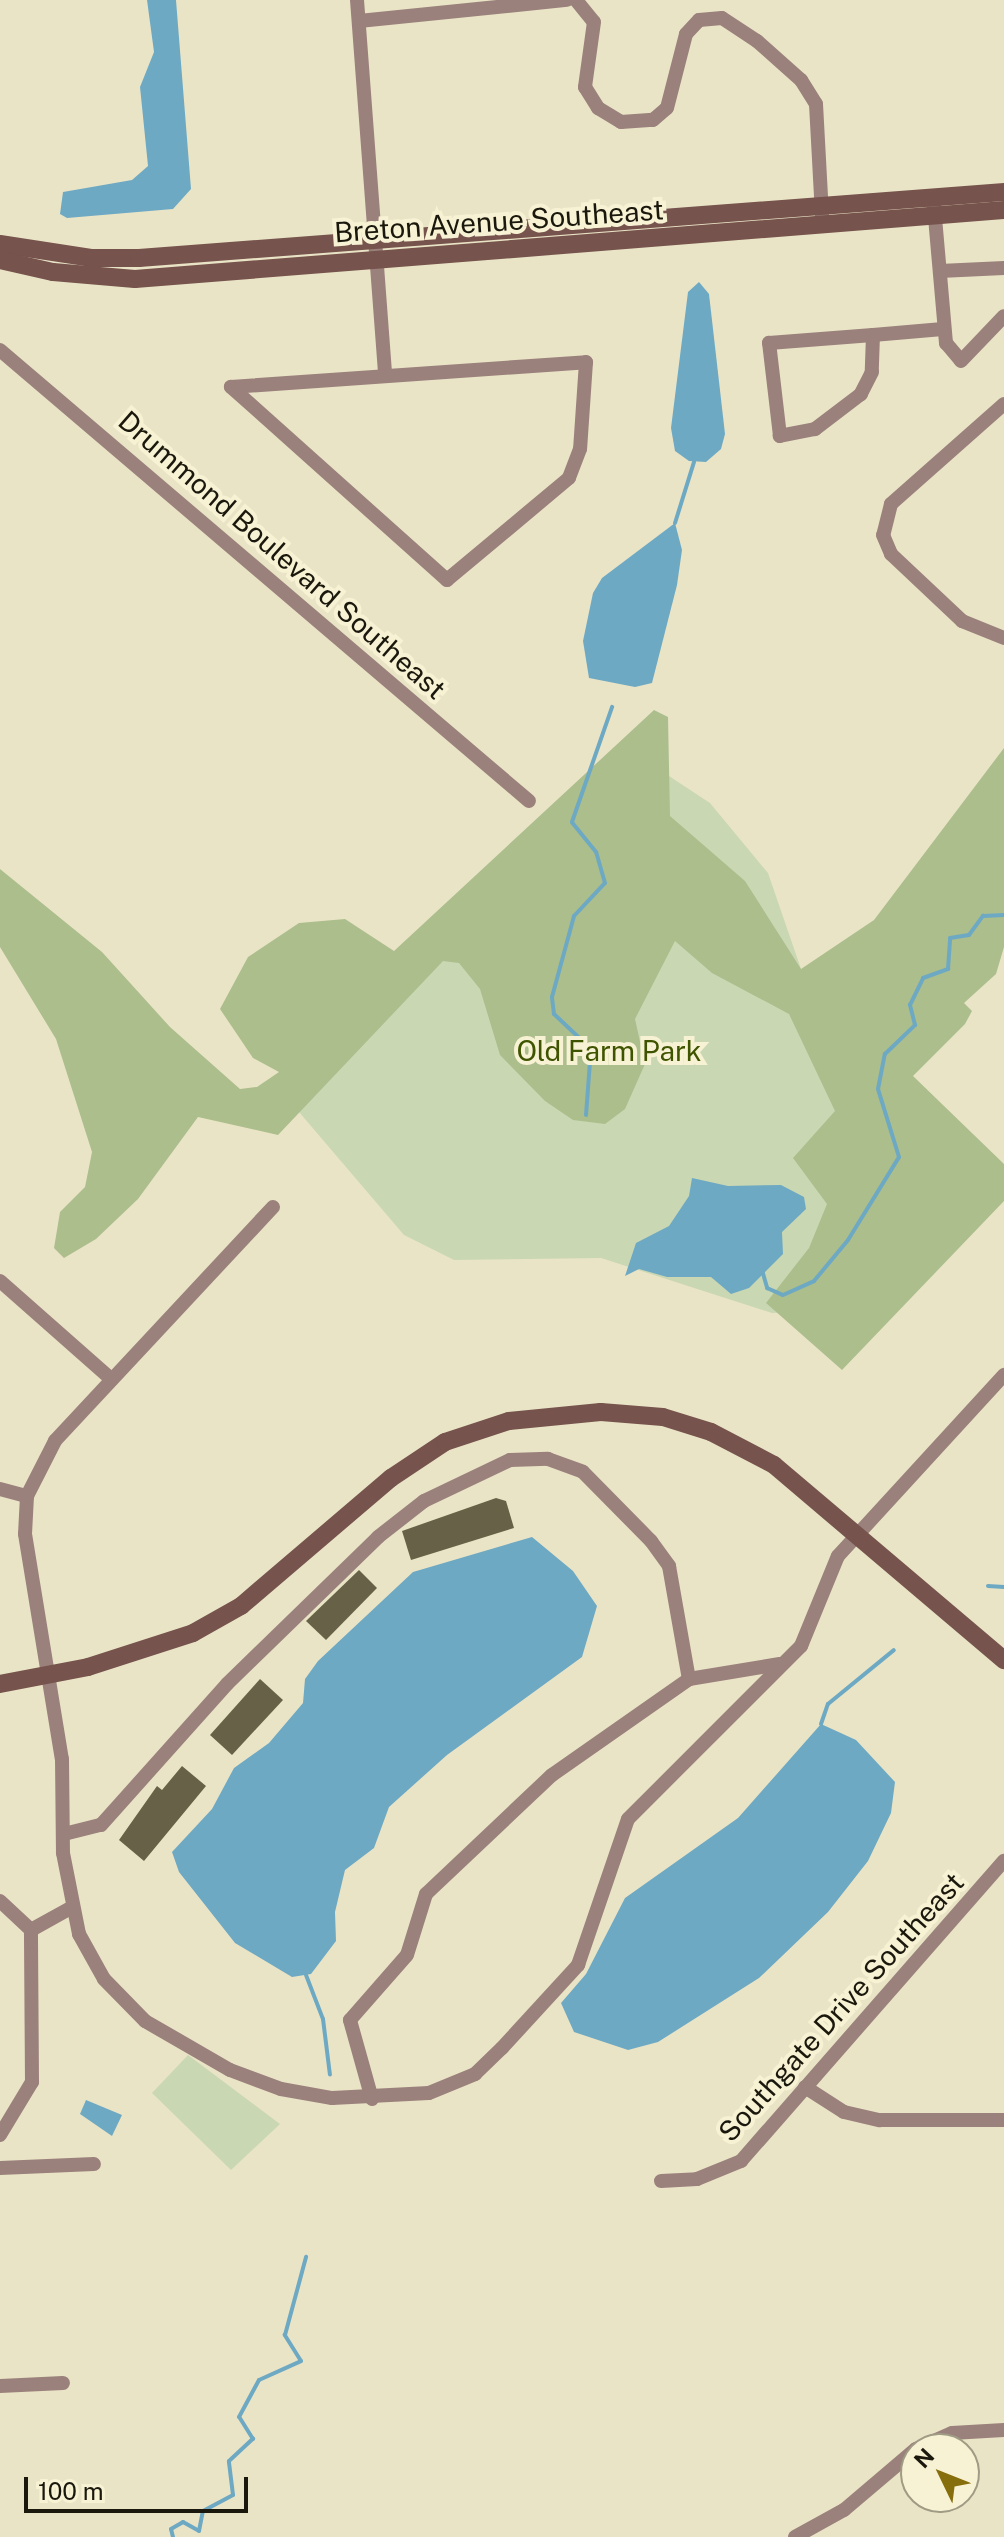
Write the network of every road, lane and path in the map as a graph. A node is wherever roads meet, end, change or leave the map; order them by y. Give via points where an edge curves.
1 (357, 0) edge
2 (567, 0) edge
3 (576, 0) edge
4 (359, 21) junction
5 (1004, 192) edge
6 (934, 206) junction
7 (1004, 210) edge
8 (822, 216) junction
9 (379, 238) junction
10 (0, 244) edge
11 (381, 258) junction
12 (0, 260) edge
13 (1004, 268) edge
14 (940, 271) junction
15 (1004, 316) edge
16 (943, 329) junction
17 (873, 335) junction
18 (0, 350) edge
19 (385, 373) junction
20 (1004, 404) edge
21 (1004, 638) edge
22 (529, 801) dead end
23 (273, 1207) dead end
24 (0, 1281) edge
25 (1004, 1375) edge
26 (110, 1378) junction
27 (0, 1489) edge
28 (27, 1496) junction
29 (856, 1534) junction
30 (1004, 1660) edge
31 (780, 1664) junction
32 (47, 1675) junction
33 (689, 1679) junction
34 (0, 1684) edge
35 (64, 1834) junction
36 (1004, 1861) edge
37 (0, 1901) edge
38 (69, 1909) junction
39 (31, 1930) junction
40 (805, 2087) junction
41 (372, 2099) junction
42 (1004, 2120) edge
43 (0, 2135) edge
44 (94, 2164) dead end
45 (0, 2168) edge
46 (661, 2181) dead end
47 (63, 2383) dead end
48 (0, 2386) edge
49 (1004, 2430) edge
50 (952, 2433) edge
51 (900, 2463) edge
52 (795, 2537) edge

1 - 4 street
2 - 4 street
3 - 8 street via 594,22 585,87 598,108 621,122 653,120 667,108 686,34 699,20 722,18 757,41 801,80 816,104
4 - 9 street
5 - 6 main road, Breton Avenue Southeast
6 - 7 main road, Breton Avenue Southeast
6 - 8 main road, Breton Avenue Southeast
6 - 14 street
8 - 9 main road, Breton Avenue Southeast
8 - 11 main road, Breton Avenue Southeast
9 - 10 main road, Breton Avenue Southeast via 139,258 91,258
9 - 11 street
11 - 12 main road, Breton Avenue Southeast via 135,279 53,272
11 - 19 street
13 - 14 street
14 - 16 street
15 - 16 street via 961,361
16 - 17 street
17 - 17 street via 769,343 780,436 815,429 861,394 872,372
18 - 22 street, Drummond Boulevard Southeast
19 - 19 street via 586,362 580,449 569,478 447,580 231,387
20 - 21 street via 884,516 891,554 962,621
23 - 26 street
24 - 26 street
25 - 29 street
26 - 28 street via 55,1441
27 - 28 street
28 - 32 street via 28,1576
29 - 30 main road
29 - 31 street via 832,1567 819,1615 801,1646
29 - 32 main road via 774,1465 711,1432 663,1417 546,1414 445,1442 391,1478 241,1606 193,1633
31 - 33 street
31 - 41 street via 628,1819 578,1965 502,2048 451,2085
32 - 34 main road
32 - 35 street via 62,1759
33 - 35 street via 669,1566 651,1541 583,1472 548,1459 510,1460 437,1494 378,1537 227,1684 101,1825
33 - 41 street via 552,1775 426,1894 407,1955 350,2020
35 - 38 street
36 - 40 street, Southgate Drive Southeast
37 - 39 street
38 - 39 street
38 - 41 street via 104,1979 174,2042 281,2089
39 - 43 street via 32,2082
40 - 42 street via 844,2112 880,2120
40 - 46 street, Southgate Drive Southeast via 734,2166 697,2179
44 - 45 street
47 - 48 street
49 - 50 street
51 - 52 street via 844,2510

